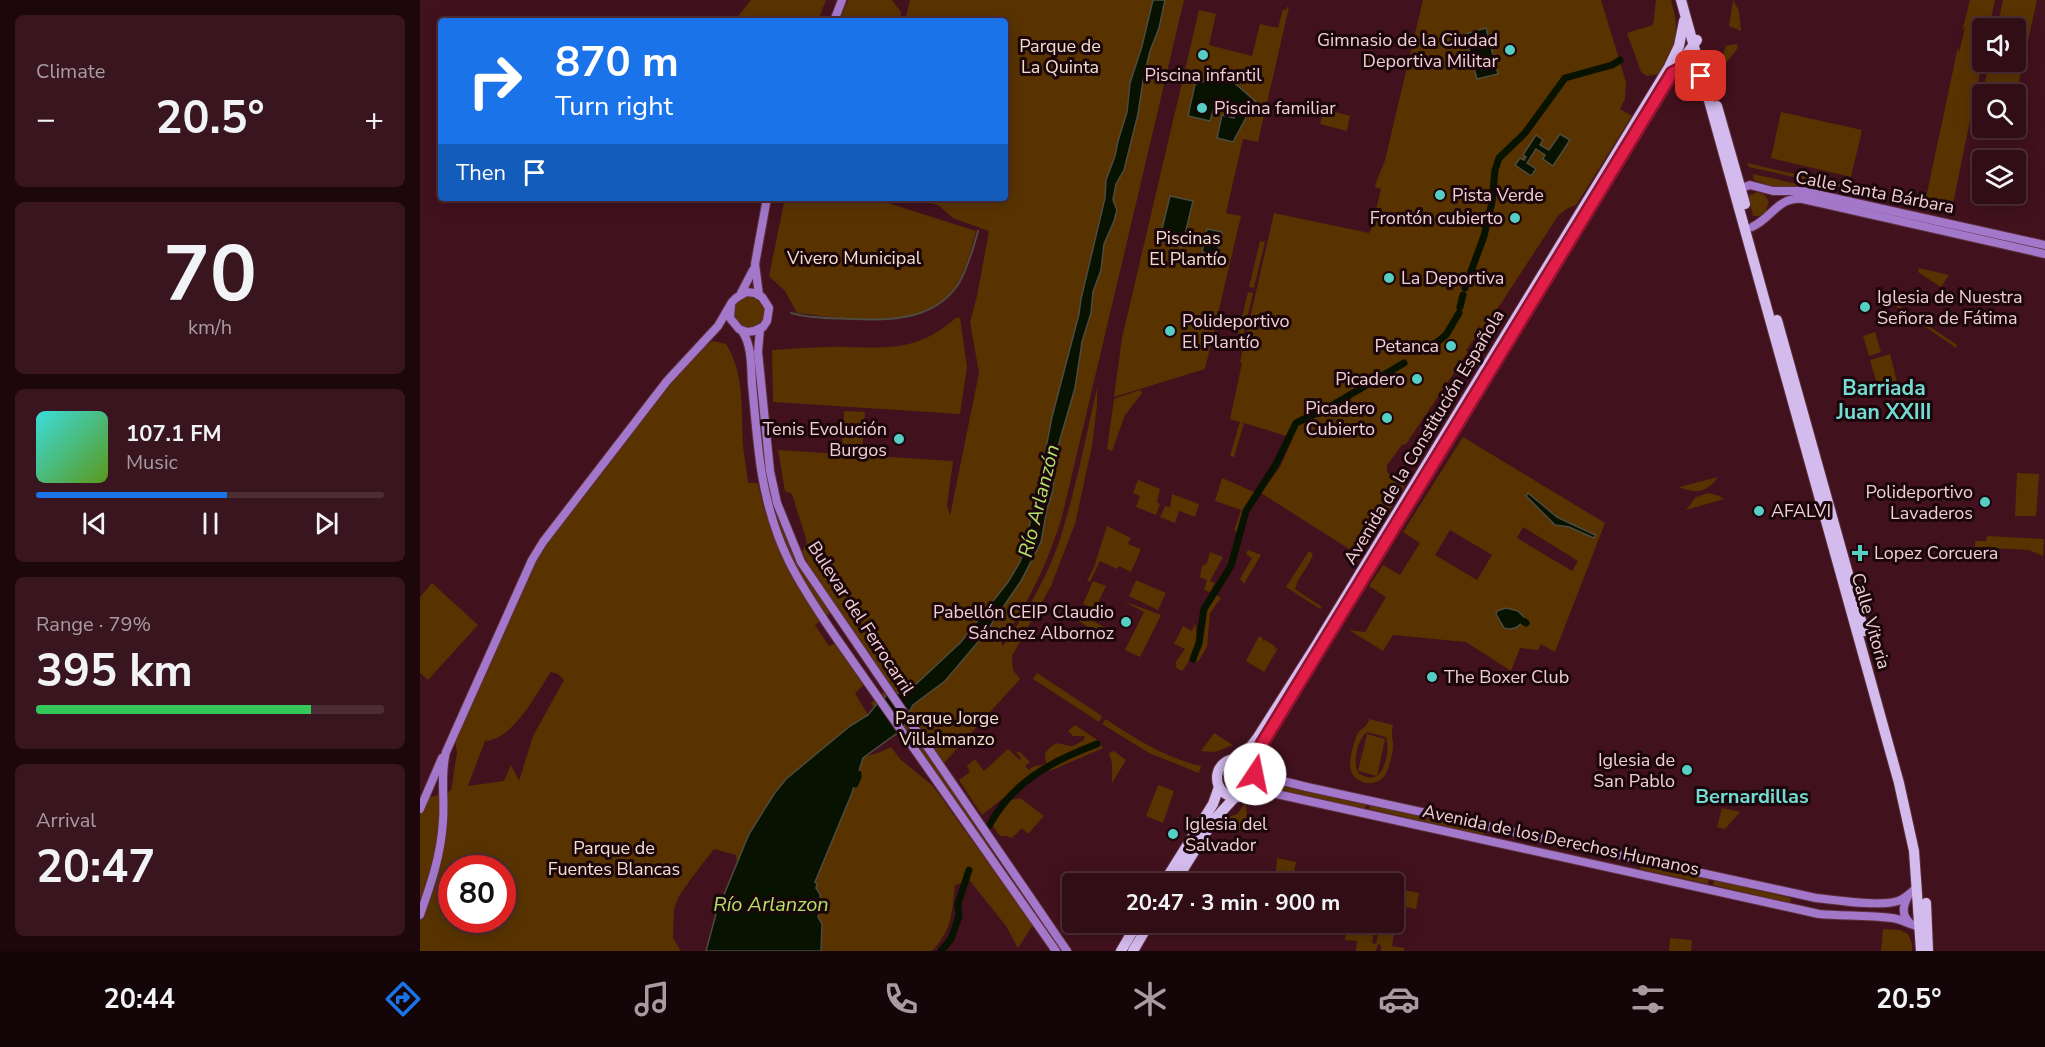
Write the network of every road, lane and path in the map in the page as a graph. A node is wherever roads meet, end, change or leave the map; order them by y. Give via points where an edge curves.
1 (842, 0) edge
2 (1681, 0) edge
3 (1688, 0) edge
4 (1684, 12) junction
5 (835, 18) edge
6 (1694, 40) junction
7 (1701, 60) junction
8 (1674, 69) junction
9 (1701, 76) junction
10 (1741, 188) junction
11 (1768, 190) junction
12 (766, 201) edge
13 (1737, 201) junction
14 (1774, 210) junction
15 (1752, 227) junction
16 (2045, 244) edge
17 (2045, 254) edge
18 (755, 264) junction
19 (741, 293) junction
20 (759, 295) junction
21 (730, 305) junction
22 (760, 329) junction
23 (740, 330) junction
24 (713, 332) junction
25 (446, 752) junction
26 (1234, 758) junction
27 (1254, 770) junction
28 (430, 783) junction
29 (443, 786) junction
30 (1219, 787) junction
31 (1247, 793) junction
32 (426, 794) junction
33 (1235, 797) junction
34 (420, 809) edge
35 (1170, 873) edge
36 (1181, 873) edge
37 (1917, 887) junction
38 (1908, 896) junction
39 (1870, 903) junction
40 (420, 915) edge
41 (1869, 917) junction
42 (1919, 926) junction
43 (1132, 933) edge
44 (1144, 933) edge
45 (1056, 951) edge
46 (1067, 951) edge
47 (1121, 951) edge
48 (1133, 951) edge
49 (1921, 951) edge
50 (1928, 951) edge

1 - 5 main road
2 - 4 highway, Calle Vitoria
3 - 6 highway, Calle Vitoria
4 - 6 highway, Calle Vitoria
4 - 8 highway
6 - 7 highway, Calle Vitoria
6 - 8 highway
7 - 8 highway
7 - 9 highway, Calle Vitoria
7 - 10 highway, Calle Vitoria
8 - 9 highway
8 - 26 highway, Avenida de la Constitución Española via 1258,737
8 - 27 highway, Avenida de la Constitución Española via 1258,750
9 - 13 highway, Calle Vitoria
10 - 11 main road via 1753,185
10 - 13 main road
10 - 15 highway, Calle Vitoria
11 - 14 main road via 1773,196
11 - 16 main road, Calle Santa Bárbara via 1802,190
12 - 18 main road
13 - 37 highway, Calle Vitoria via 1896,770 1910,831
14 - 15 main road
14 - 17 main road, Calle Santa Bárbara via 1787,201 1803,199
15 - 42 highway, Calle Vitoria via 1906,783 1917,831
18 - 19 main road
18 - 20 main road
19 - 20 main road
19 - 21 main road
20 - 22 main road via 769,310
21 - 23 main road via 730,318
21 - 24 main road
22 - 23 main road
22 - 46 main road, Bulevar del Ferrocarril via 758,357 770,471 783,521 801,562
23 - 24 main road
23 - 45 main road, Bulevar del Ferrocarril via 749,349 761,473 770,518 787,561
24 - 25 main road via 667,381 539,547
25 - 28 main road
25 - 29 main road
26 - 27 highway via 1244,760
26 - 30 highway via 1218,769
27 - 31 highway via 1254,784
27 - 39 main road, Avenida de los Derechos Humanos via 1307,787 1807,896
28 - 29 main road via 436,780
28 - 32 main road
29 - 32 main road
29 - 40 main road via 441,848
30 - 33 highway
30 - 35 highway via 1213,804
31 - 33 highway
31 - 41 main road, Avenida de los Derechos Humanos via 1272,793 1798,910
32 - 34 main road
33 - 36 highway via 1213,821
37 - 38 main road
37 - 42 highway, Calle Vitoria
38 - 39 main road, Avenida de los Derechos Humanos via 1893,902
38 - 42 main road via 1906,919
39 - 41 main road
41 - 42 main road, Avenida de los Derechos Humanos via 1890,917
42 - 49 highway, Calle Vitoria
42 - 50 highway, Calle Vitoria
43 - 47 highway
44 - 48 highway

